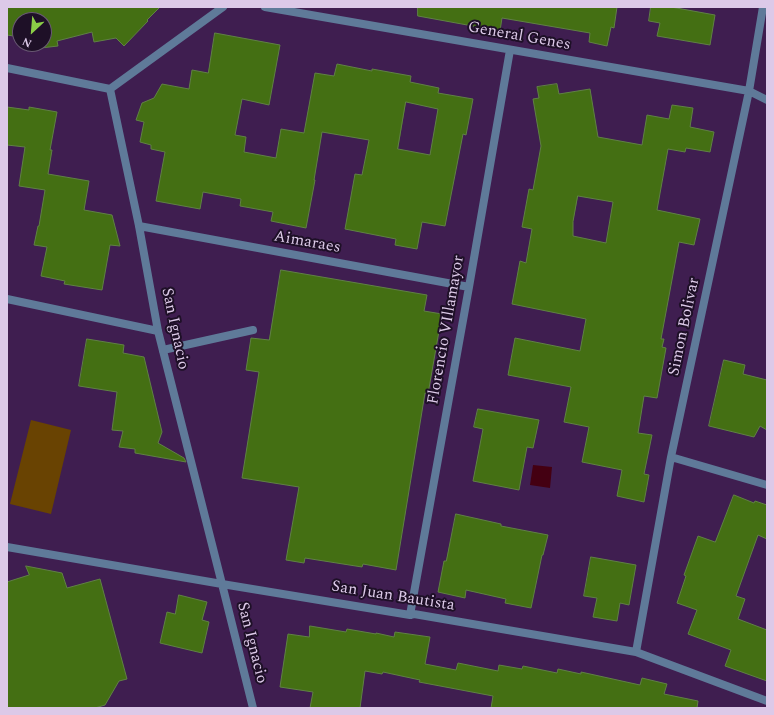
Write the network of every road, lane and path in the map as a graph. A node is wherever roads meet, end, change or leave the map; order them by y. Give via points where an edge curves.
1 (223, 7) edge
2 (265, 7) edge
3 (763, 7) edge
4 (510, 50) junction
5 (7, 68) edge
6 (110, 89) junction
7 (749, 91) junction
8 (767, 100) edge
9 (140, 226) junction
10 (469, 287) junction
11 (7, 299) edge
12 (253, 330) dead end
13 (158, 331) junction
14 (163, 350) junction
15 (672, 456) junction
16 (767, 485) edge
17 (7, 546) edge
18 (222, 584) junction
19 (410, 615) junction
20 (636, 652) junction
21 (767, 701) edge
22 (253, 708) edge

1 - 6 street
2 - 4 street, General Genes
3 - 7 street, Simon Bolivar
4 - 7 street, General Genes
4 - 10 street, Florencio VIllamayor
5 - 6 street
6 - 9 street, San Ignacio
7 - 8 street, General Genes
7 - 15 street, Simon Bolivar
9 - 10 street, Aimaraes
9 - 13 street, San Ignacio
10 - 19 street, Florencio VIllamayor
11 - 13 street
12 - 14 street
13 - 14 street, San Ignacio
14 - 18 street, San Ignacio
15 - 16 street
15 - 20 street, Simon Bolivar
17 - 18 street, San Juan Bautista
18 - 19 street, San Juan Bautista
18 - 22 street, San Ignacio
19 - 20 street, San Juan Bautista
20 - 21 street, San Juan Bautista

